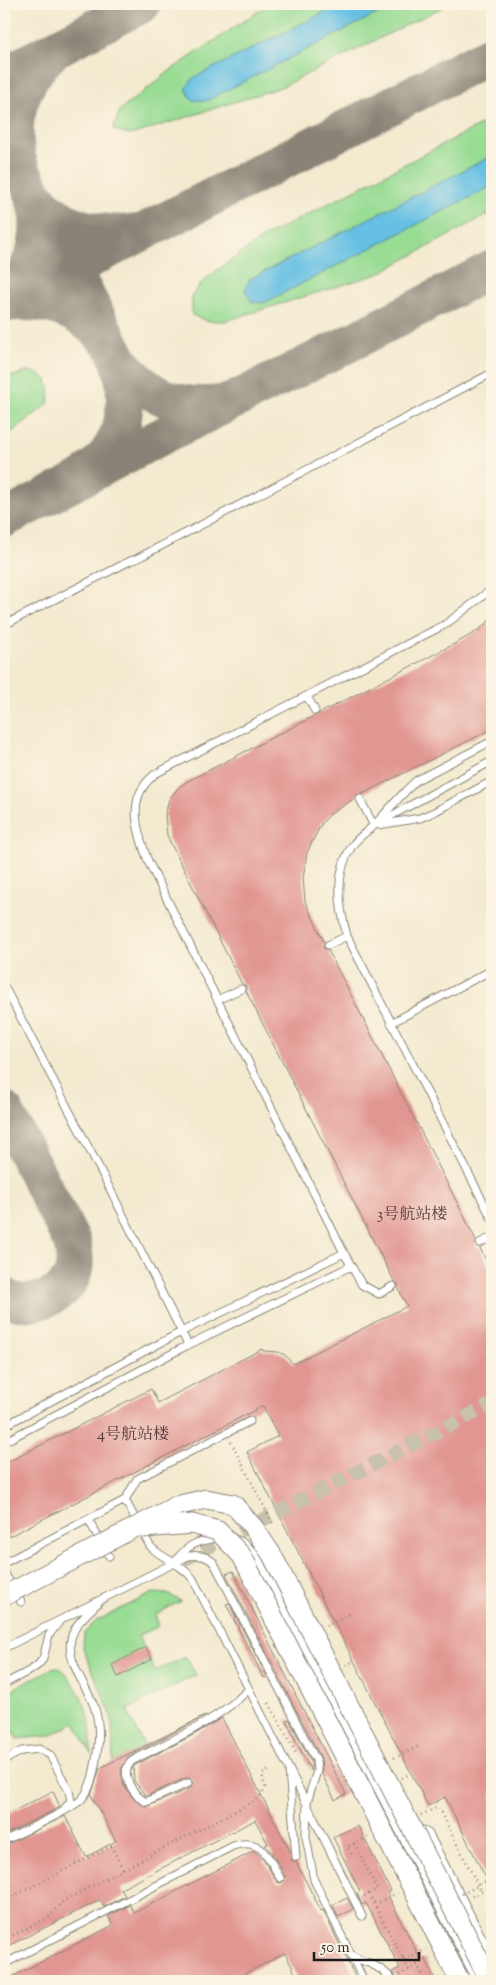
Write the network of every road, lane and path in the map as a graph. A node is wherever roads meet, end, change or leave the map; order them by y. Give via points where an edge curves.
1 (492, 373) edge
2 (492, 588) edge
3 (4, 625) edge
4 (307, 696) junction
5 (315, 711) dead end
6 (492, 741) edge
7 (492, 761) edge
8 (492, 781) edge
9 (360, 799) dead end
10 (374, 826) junction
11 (347, 936) junction
12 (328, 946) dead end
13 (492, 970) edge
14 (4, 986) edge
15 (240, 989) dead end
16 (217, 1000) junction
17 (391, 1023) junction
18 (492, 1219) edge
19 (492, 1237) edge
20 (480, 1243) dead end
21 (344, 1253) junction
22 (351, 1266) junction
23 (393, 1286) dead end
24 (181, 1332) junction
25 (188, 1345) junction
26 (250, 1421) dead end
27 (4, 1426) edge
28 (4, 1442) edge
29 (125, 1500) junction
30 (88, 1519) junction
31 (132, 1529) junction
32 (109, 1556) dead end
33 (175, 1562) junction
34 (4, 1563) edge
35 (4, 1572) edge
36 (12, 1599) edge
37 (102, 1599) junction
38 (60, 1620) junction
39 (4, 1648) edge
40 (354, 1661) dead end
41 (344, 1666) dead end
42 (4, 1684) edge
43 (248, 1690) junction
44 (269, 1702) dead end
45 (297, 1755) dead end
46 (4, 1760) edge
47 (289, 1765) junction
48 (271, 1769) dead end
49 (411, 1773) dead end
50 (401, 1778) dead end
51 (188, 1783) dead end
52 (307, 1802) junction
53 (64, 1810) junction
54 (372, 1835) dead end
55 (402, 1835) junction
56 (4, 1841) edge
57 (354, 1844) junction
58 (351, 1854) dead end
59 (296, 1857) dead end
60 (123, 1869) junction
61 (370, 1874) dead end
62 (280, 1878) dead end
63 (401, 1891) dead end
64 (368, 1893) dead end
65 (4, 1901) edge
66 (374, 1902) junction
67 (362, 1916) dead end
68 (4, 1940) edge
69 (430, 1947) dead end
70 (349, 1952) junction
71 (403, 1958) junction
72 (492, 1958) edge
73 (4, 1964) edge
74 (409, 1970) junction
75 (394, 1979) edge
76 (364, 1981) edge
77 (426, 1981) edge
78 (460, 1981) edge
79 (477, 1981) edge
80 (490, 1981) edge

1 - 3 lane
2 - 4 lane via 446,624
4 - 5 lane
4 - 16 lane via 155,774 139,795 138,827 148,861
6 - 10 lane via 416,780
7 - 10 lane
8 - 10 lane via 420,818
9 - 10 lane
10 - 11 lane via 353,844 340,877 339,898
11 - 12 lane
11 - 17 lane
13 - 17 lane
14 - 24 lane
15 - 16 lane
16 - 21 lane
17 - 18 lane
19 - 20 lane
21 - 22 lane
21 - 24 lane
22 - 23 lane via 362,1285 379,1294
22 - 25 lane
24 - 25 lane
24 - 27 lane
25 - 28 lane
26 - 29 lane via 137,1479
29 - 30 lane
29 - 33 lane via 150,1546
30 - 32 lane
30 - 34 lane
31 - 36 main road, bridge
31 - 78 main road, bridge via 192,1524 218,1531 242,1556
31 - 80 main road, bridge via 176,1506 206,1499 233,1504 254,1528 272,1555
33 - 37 lane
33 - 43 lane via 193,1579
33 - 52 lane via 200,1555 218,1567 316,1760 317,1771
33 - 55 lane via 182,1550 205,1539 231,1538 251,1549
35 - 36 lane
37 - 38 lane
37 - 53 lane via 71,1636 70,1649 75,1666 94,1705 100,1732 92,1782 82,1799
38 - 39 lane
38 - 42 lane via 49,1635 43,1659 38,1665
40 - 41 path
43 - 47 lane
43 - 51 lane via 218,1715 132,1761 125,1770 135,1793 146,1802
44 - 45 path
46 - 53 lane via 22,1751 39,1748 50,1755 69,1791 70,1801
47 - 52 lane
47 - 59 lane
48 - 60 path via 262,1774 265,1787 254,1801
49 - 50 path
52 - 67 lane
52 - 70 lane via 306,1837 314,1880
53 - 56 lane
54 - 57 path
55 - 72 lane via 423,1830 429,1834
55 - 79 lane
57 - 58 path via 347,1847
57 - 61 path
60 - 65 path via 111,1846
60 - 68 path via 63,1901 49,1917
62 - 73 lane via 259,1846 244,1842
63 - 66 path
64 - 66 path
66 - 71 path
69 - 71 path
70 - 75 lane
70 - 76 lane
71 - 74 path
74 - 75 path
74 - 77 path via 417,1965

